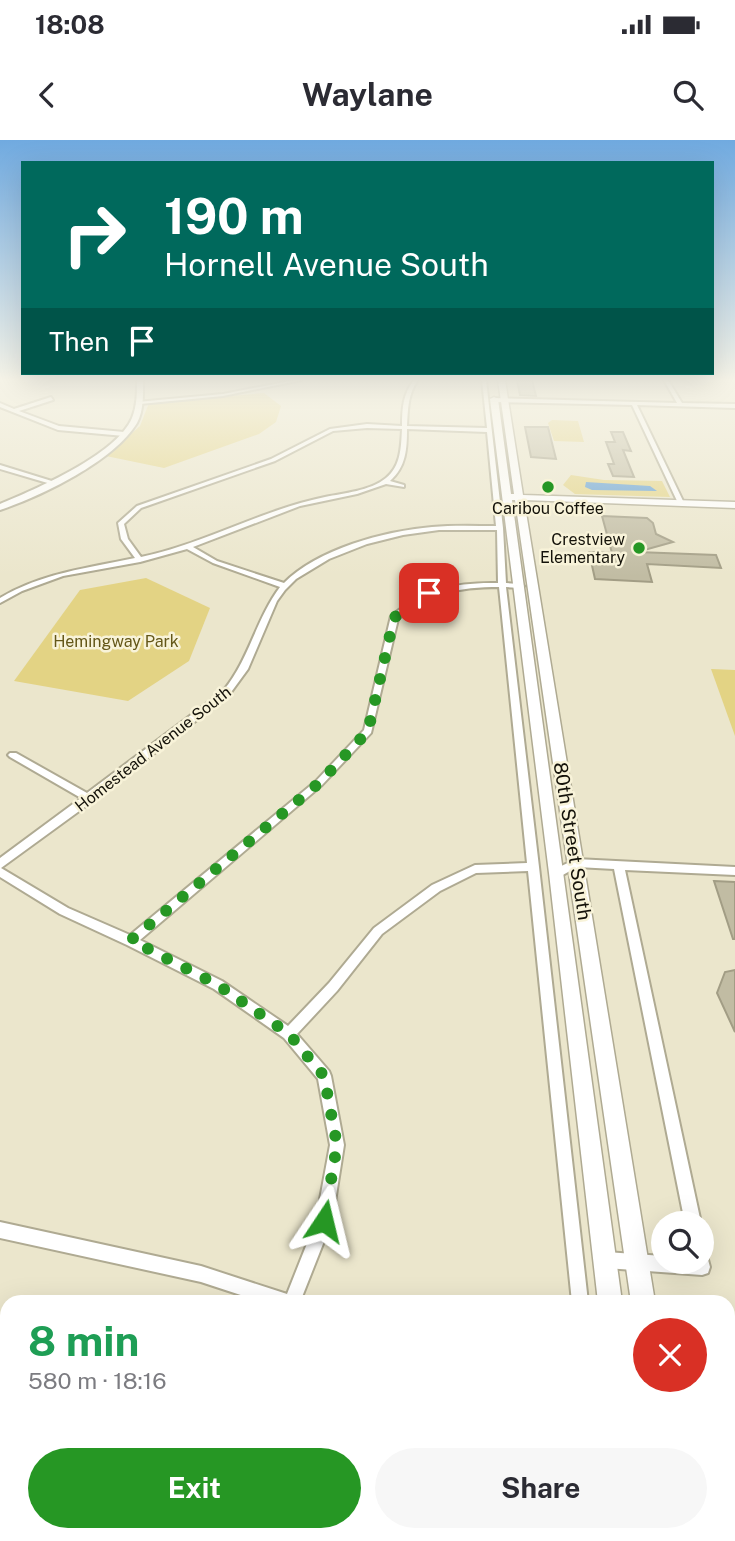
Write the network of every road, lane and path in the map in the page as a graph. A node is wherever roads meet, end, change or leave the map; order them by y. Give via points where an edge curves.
1 (111, 445) edge
2 (300, 445) edge
3 (403, 445) edge
4 (490, 445) edge
5 (506, 445) edge
6 (654, 445) edge
7 (0, 467) edge
8 (386, 482) junction
9 (53, 483) junction
10 (402, 486) dead end
11 (513, 497) junction
12 (681, 503) junction
13 (735, 505) edge
14 (0, 507) edge
15 (500, 528) junction
16 (187, 546) junction
17 (141, 560) junction
18 (502, 585) junction
19 (285, 586) junction
20 (520, 586) junction
21 (0, 601) edge
22 (13, 755) dead end
23 (89, 799) junction
24 (576, 863) junction
25 (0, 864) edge
26 (619, 865) junction
27 (534, 867) junction
28 (735, 871) edge
29 (0, 872) edge
30 (557, 873) junction
31 (131, 940) junction
32 (289, 1034) junction
33 (691, 1211) edge
34 (0, 1230) edge
35 (606, 1260) junction
36 (638, 1263) junction
37 (651, 1264) edge
38 (267, 1295) edge
39 (292, 1295) edge
40 (579, 1295) edge
41 (609, 1295) edge
42 (642, 1295) edge

1 - 9 street
2 - 17 street via 273,460 139,507 121,523 121,531
3 - 8 street via 400,464
4 - 15 street, 80th Street South
5 - 11 main road, 80th Street South
6 - 12 street
7 - 9 street
8 - 10 street
8 - 16 street via 295,505
9 - 14 street
11 - 12 main road
11 - 20 main road, 80th Street South
11 - 24 main road, 80th Street South
12 - 13 main road
15 - 18 street, 80th Street South
15 - 19 street, Homestead Avenue South via 438,528 396,535 340,552
16 - 17 street
16 - 19 street via 215,562
17 - 21 street via 39,582
18 - 20 street
18 - 27 street, 80th Street South
18 - 31 street via 429,593 403,609 394,618 368,731 319,783
19 - 23 street, Homestead Avenue South via 266,616 236,684
20 - 30 main road, 80th Street South
22 - 23 street
23 - 25 street, Homestead Avenue South
24 - 26 street
24 - 30 street
24 - 36 main road, 80th Street South
26 - 28 street
26 - 33 street
27 - 32 street via 475,869 436,888 378,931
27 - 40 street, 80th Street South
29 - 31 street via 64,911
30 - 35 main road, 80th Street South
31 - 32 street via 218,985
32 - 39 street via 324,1076 337,1145 324,1221
34 - 38 street via 201,1274
35 - 36 street
35 - 41 main road, 80th Street South
36 - 37 street
36 - 42 main road, 80th Street South

